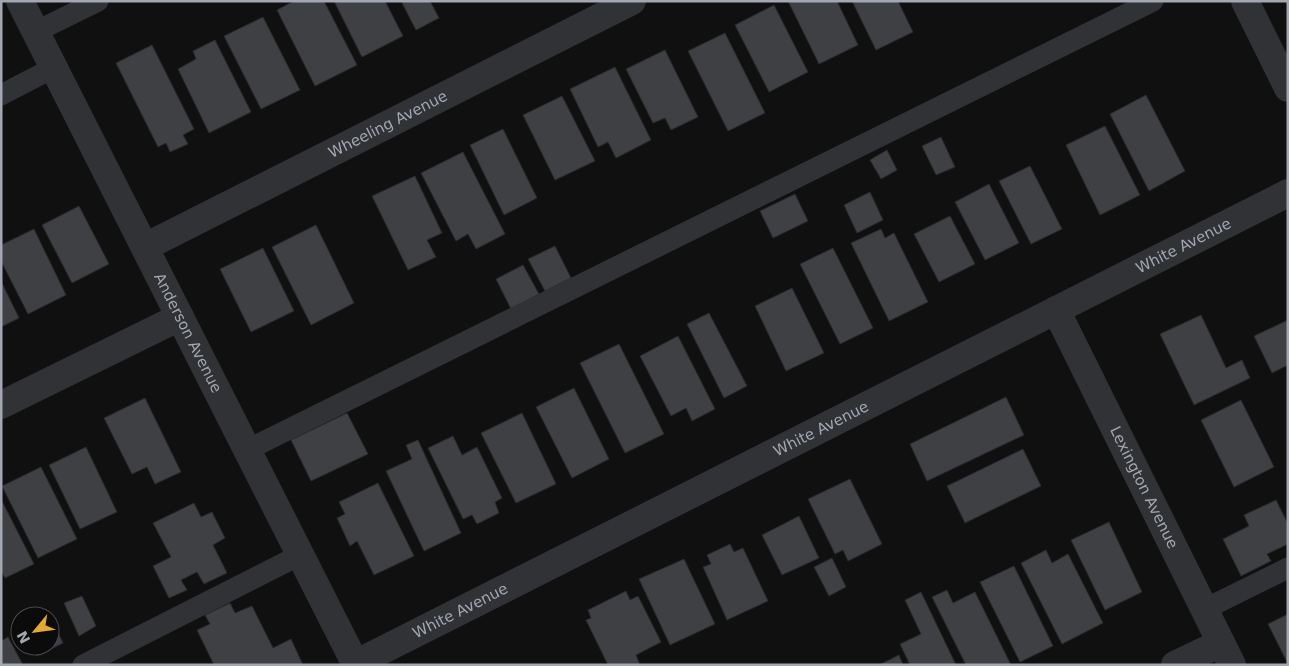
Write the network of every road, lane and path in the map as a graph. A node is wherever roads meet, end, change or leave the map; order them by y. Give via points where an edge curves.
1 (20, 1) edge
2 (98, 1) edge
3 (632, 1) edge
4 (1153, 1) edge
5 (1245, 1) edge
6 (35, 32) junction
7 (53, 68) junction
8 (1288, 88) edge
9 (1, 95) edge
10 (1288, 193) edge
11 (144, 246) junction
12 (1056, 310) junction
13 (180, 316) junction
14 (1, 405) edge
15 (247, 450) junction
16 (300, 555) junction
17 (1288, 568) edge
18 (1205, 609) junction
19 (1226, 654) edge
20 (356, 664) edge
21 (83, 665) edge
22 (1175, 665) edge

1 - 6 street, Anderson Avenue
2 - 6 lane
3 - 11 street, Wheeling Avenue
4 - 15 lane
5 - 8 street
6 - 7 street, Anderson Avenue
7 - 9 lane
7 - 11 street, Anderson Avenue
10 - 12 street, White Avenue
11 - 13 street, Anderson Avenue
12 - 18 street, Lexington Avenue
12 - 20 street, White Avenue
13 - 14 street
13 - 15 street, Anderson Avenue
15 - 16 street, Anderson Avenue
16 - 20 street, Anderson Avenue
16 - 21 lane
17 - 18 lane
18 - 19 street, Lexington Avenue
19 - 22 street

